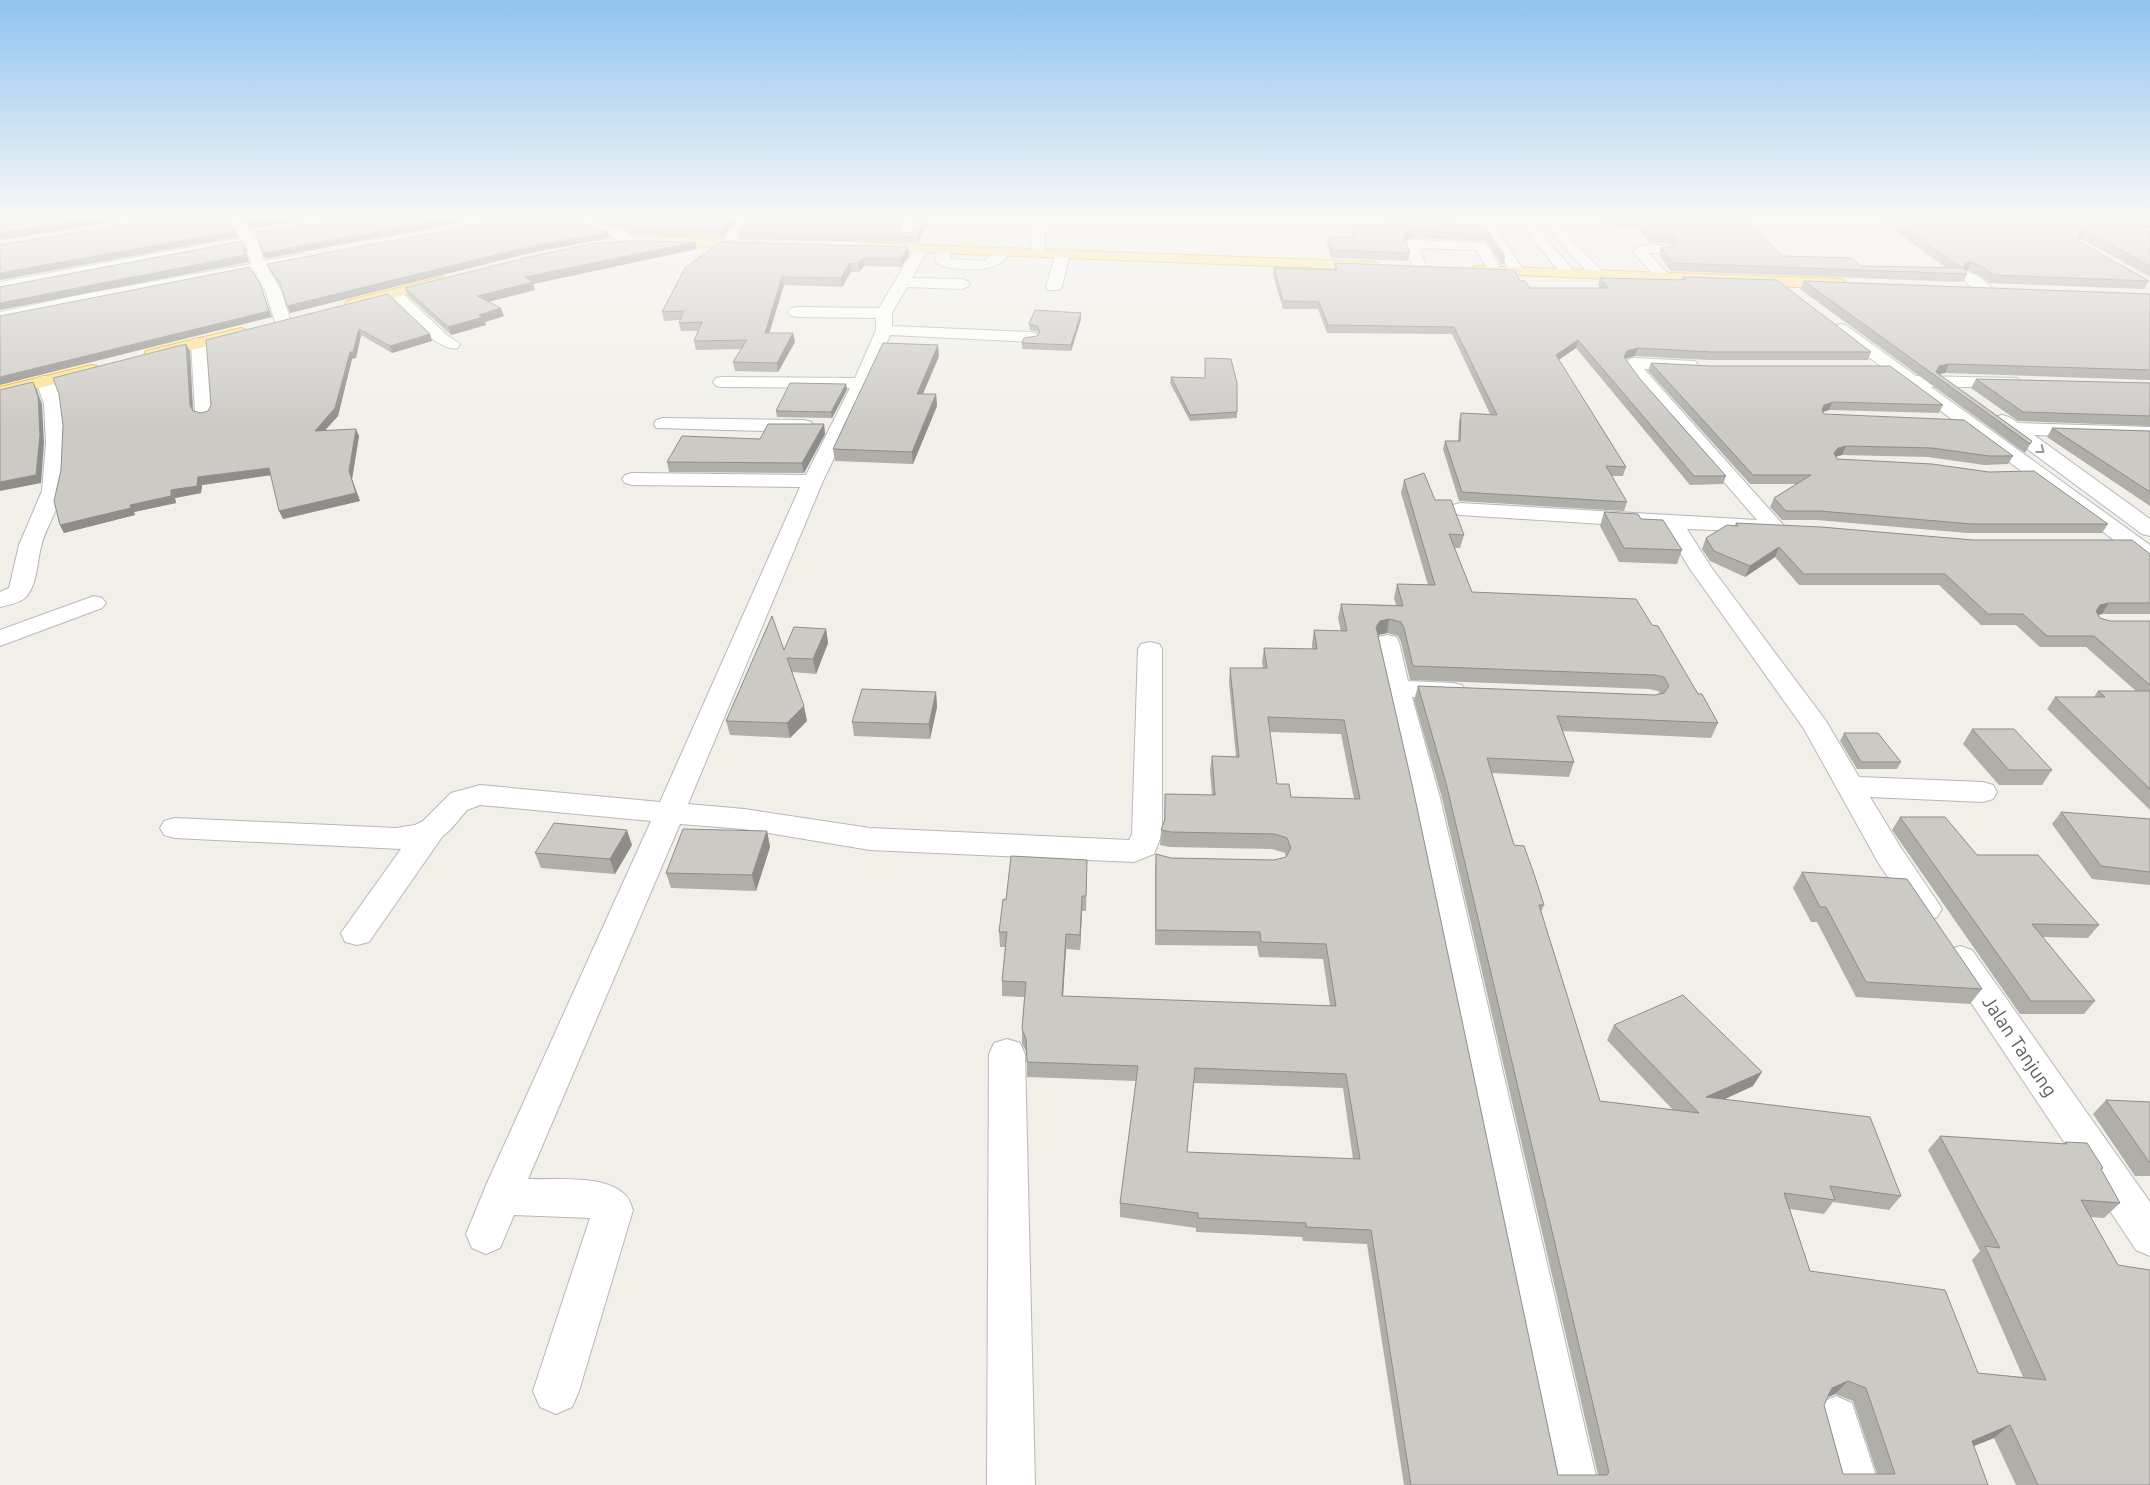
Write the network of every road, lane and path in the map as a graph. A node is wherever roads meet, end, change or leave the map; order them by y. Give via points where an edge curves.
1 (85, 289) edge
2 (135, 289) edge
3 (273, 289) edge
4 (413, 289) edge
5 (899, 289) edge
6 (1788, 289) edge
7 (395, 294) junction
8 (84, 299) junction
9 (1802, 300) edge
10 (339, 308) edge
11 (796, 312) dead end
12 (0, 317) edge
13 (302, 317) edge
14 (1826, 318) edge
15 (283, 322) junction
16 (884, 322) junction
17 (1031, 336) edge
18 (198, 343) junction
19 (452, 344) dead end
20 (141, 357) edge
21 (103, 367) edge
22 (1708, 367) edge
23 (1861, 367) edge
24 (1891, 367) junction
25 (1945, 380) junction
26 (45, 381) junction
27 (1910, 381) junction
28 (722, 382) dead end
29 (861, 383) junction
30 (2033, 383) edge
31 (0, 392) edge
32 (204, 412) edge
33 (1936, 421) edge
34 (1966, 421) junction
35 (664, 424) dead end
36 (840, 426) junction
37 (2013, 429) junction
38 (2150, 433) edge
39 (2001, 472) edge
40 (2034, 472) junction
41 (632, 479) dead end
42 (813, 481) junction
43 (2118, 507) junction
44 (2150, 507) edge
45 (1460, 510) dead end
46 (1673, 522) junction
47 (2150, 529) edge
48 (2093, 542) edge
49 (2132, 542) junction
50 (2150, 556) edge
51 (0, 600) edge
52 (94, 603) dead end
53 (0, 639) edge
54 (1387, 642) dead end
55 (1150, 648) dead end
56 (1397, 689) junction
57 (1484, 693) edge
58 (1850, 786) junction
59 (1983, 792) dead end
60 (670, 813) junction
61 (175, 828) dead end
62 (432, 830) junction
63 (1134, 851) junction
64 (1170, 860) edge
65 (357, 933) dead end
66 (1007, 1054) dead end
67 (501, 1196) junction
68 (486, 1234) dead end
69 (2150, 1236) edge
70 (556, 1391) dead end
71 (1836, 1418) dead end
72 (1011, 1485) edge
73 (1574, 1485) edge
74 (1856, 1485) edge

1 - 8 street
2 - 8 street
3 - 15 street
4 - 7 highway
5 - 16 street
6 - 9 street
7 - 10 highway
7 - 19 street via 441,338
8 - 12 street
11 - 16 street
13 - 15 highway
14 - 24 street
15 - 18 highway
16 - 17 street
16 - 29 street
18 - 20 highway
18 - 32 street
21 - 26 highway
22 - 46 street via 1632,364 1645,382 1783,528
23 - 24 street
24 - 27 street
25 - 27 street
25 - 30 street
25 - 37 street
26 - 31 highway
26 - 51 street via 53,404 56,443 52,491 30,545 20,589
27 - 34 street
28 - 29 street
29 - 36 street
33 - 34 street
34 - 40 street
35 - 36 street
36 - 42 street
37 - 38 street
37 -> 43 street
39 - 40 street
40 - 49 street
41 - 42 street
42 - 60 street
43 - 44 street
43 - 47 street
45 - 46 street
46 - 58 street, Jalan Tanjung via 1701,569 1816,728
48 - 49 street
49 - 50 street
52 - 53 street
54 - 56 street
55 - 63 street via 1146,834 1143,846
56 - 57 street
56 - 73 street via 1424,798
58 - 59 street
58 - 69 street, Jalan Tanjung via 1890,856
60 - 62 street via 480,795 454,803
60 - 63 street via 744,819 870,839
60 - 67 street
61 - 62 street via 396,839
62 - 65 street
63 - 64 street
66 - 72 street
67 - 68 street
67 - 70 street via 601,1200 613,1210
71 - 74 street

